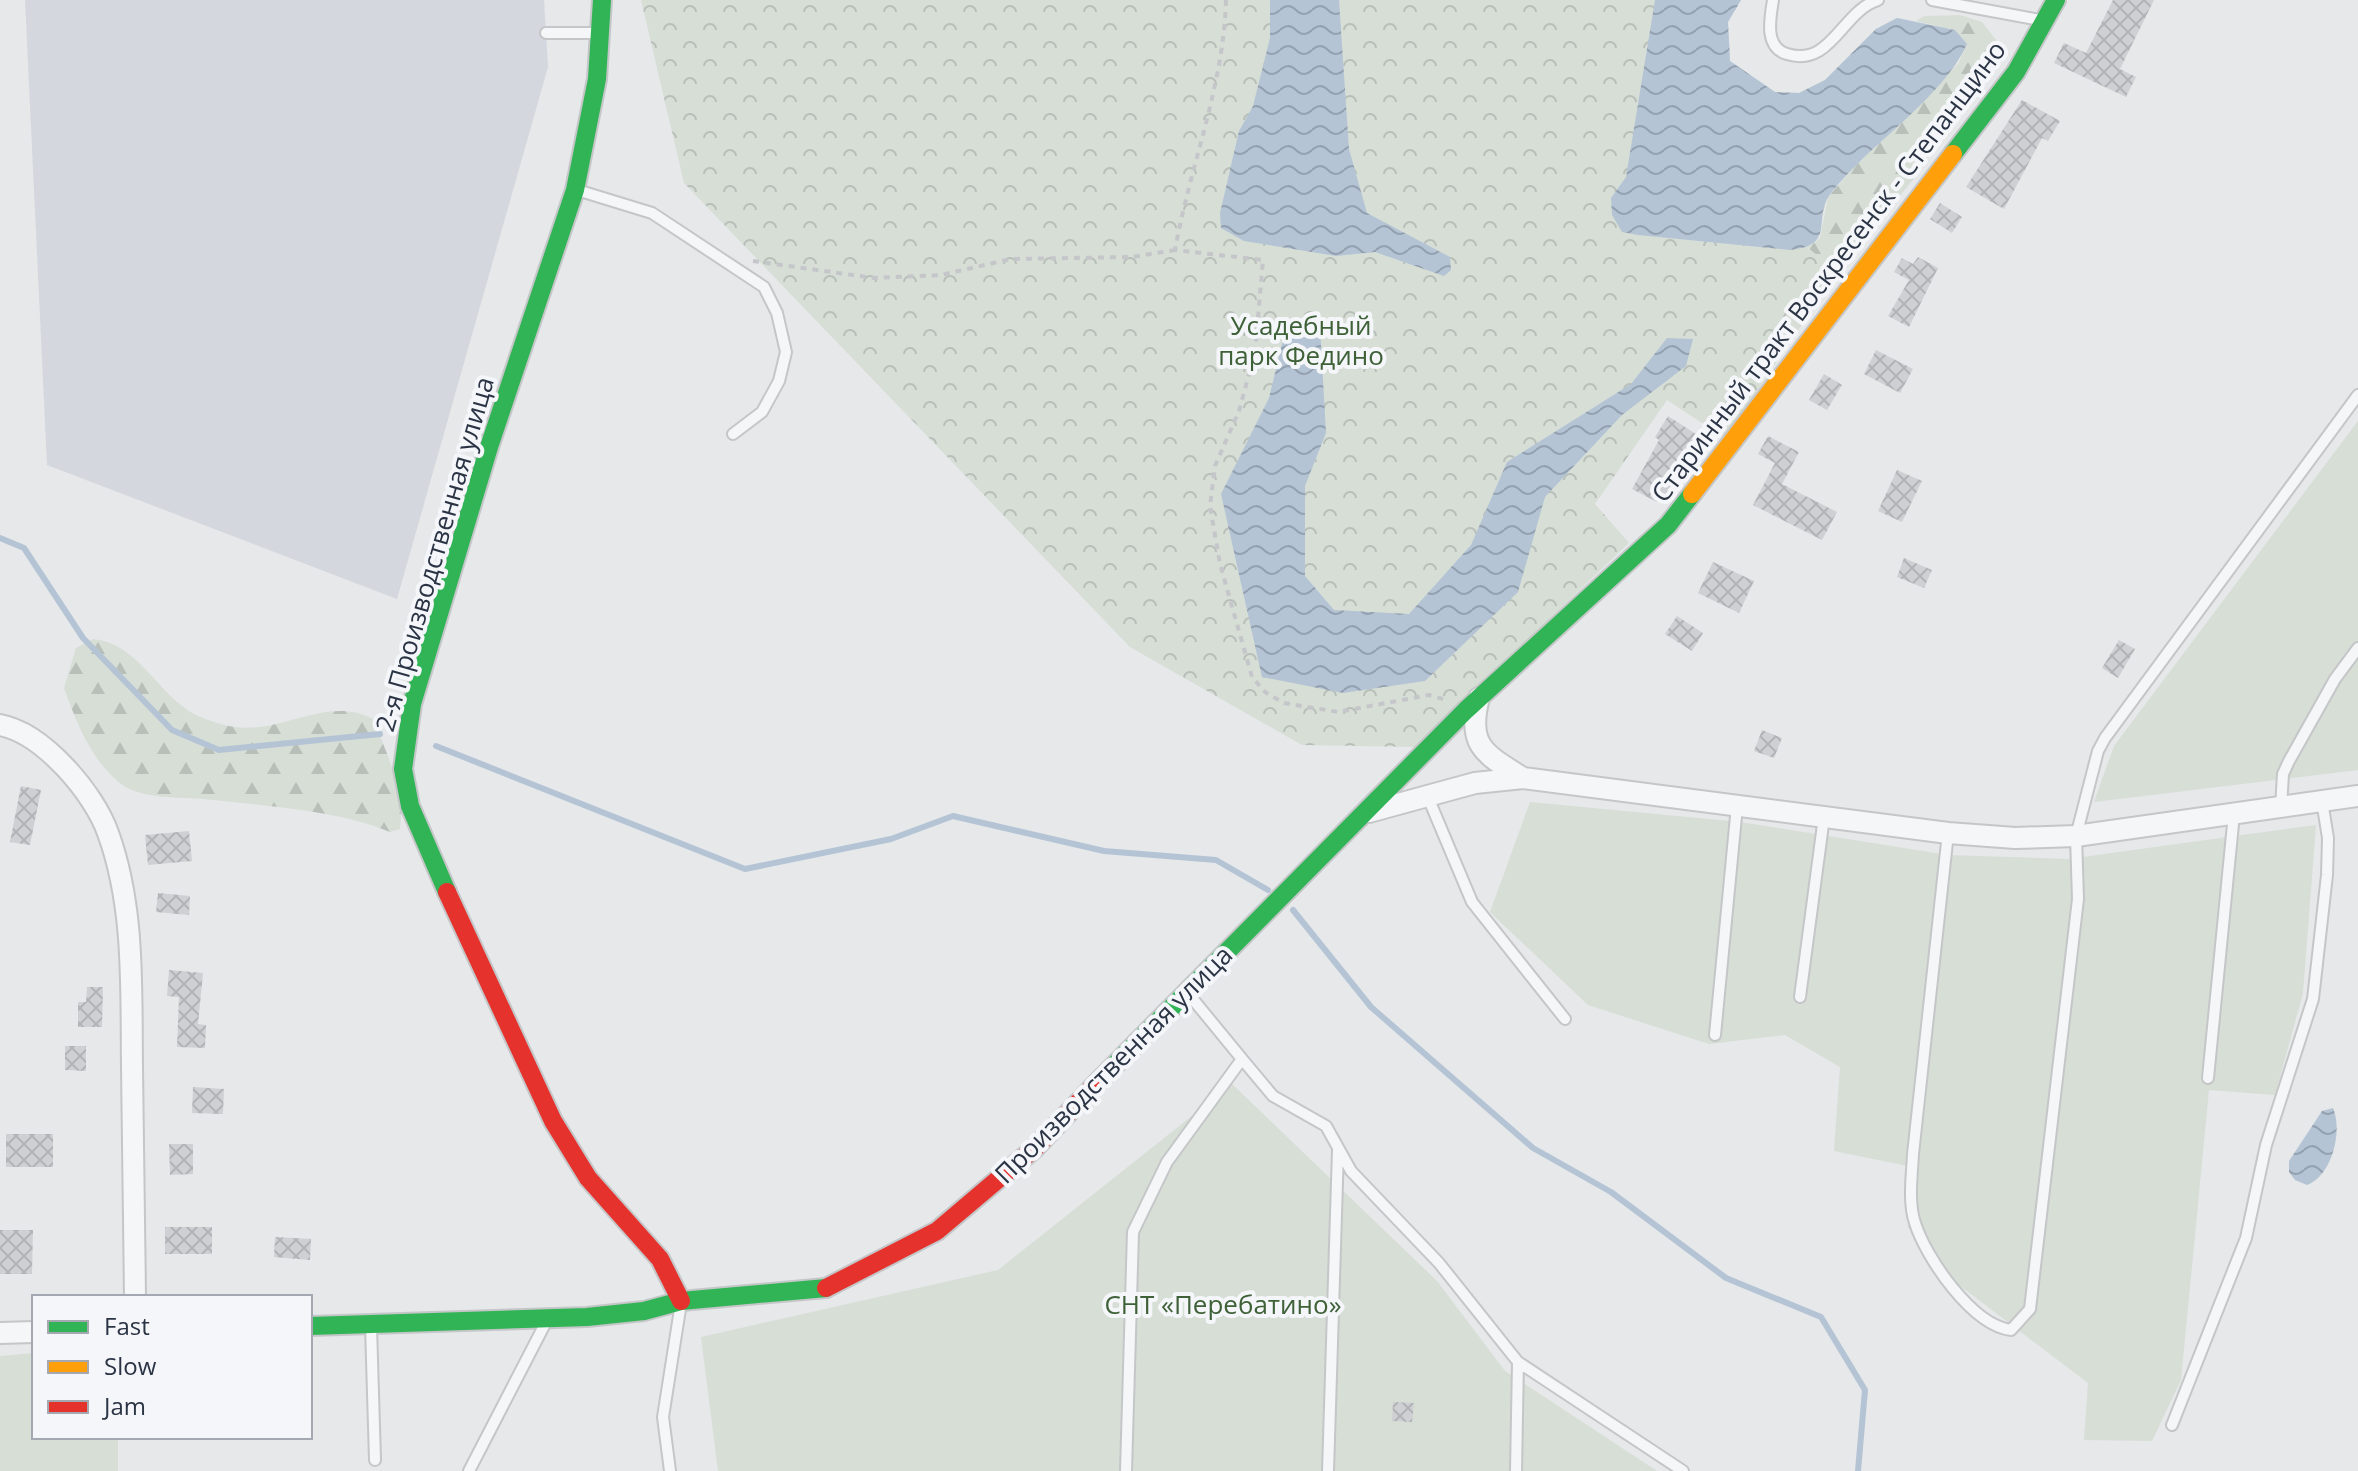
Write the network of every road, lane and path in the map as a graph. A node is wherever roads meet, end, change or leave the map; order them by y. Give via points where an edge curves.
1 (602, 0) edge
2 (1226, 0) edge
3 (1773, 0) edge
4 (1878, 0) edge
5 (1932, 0) edge
6 (2056, 0) edge
7 (1960, 3) edge
8 (2046, 21) junction
9 (546, 33) dead end
10 (601, 33) junction
11 (575, 190) junction
12 (1175, 250) junction
13 (723, 257) junction
14 (2358, 395) edge
15 (733, 434) dead end
16 (2358, 648) edge
17 (1473, 704) junction
18 (0, 725) edge
19 (1523, 778) junction
20 (1427, 795) junction
21 (2358, 796) edge
22 (2322, 801) junction
23 (1737, 806) junction
24 (2281, 807) junction
25 (1369, 812) junction
26 (2234, 814) junction
27 (1824, 817) junction
28 (1948, 833) junction
29 (2076, 836) junction
30 (1186, 991) junction
31 (1800, 997) dead end
32 (1565, 1019) dead end
33 (1715, 1035) dead end
34 (1242, 1059) junction
35 (2208, 1078) dead end
36 (1338, 1148) junction
37 (135, 1295) edge
38 (681, 1301) junction
39 (548, 1319) junction
40 (371, 1325) junction
41 (312, 1326) edge
42 (32, 1332) edge
43 (0, 1333) edge
44 (1518, 1362) junction
45 (2172, 1425) dead end
46 (375, 1460) dead end
47 (469, 1471) edge
48 (670, 1471) edge
49 (1126, 1471) edge
50 (1328, 1471) edge
51 (1516, 1471) edge
52 (1683, 1471) edge

1 - 10 street, 2-я Производственная улица
2 - 12 path via 1217,77
3 - 4 lane via 1769,30 1775,47 1803,57 1818,54 1850,18
5 - 7 lane
6 - 8 street, Старинный тракт Воскресенск - Степанщино
7 - 8 lane
8 - 17 street, Старинный тракт Воскресенск - Степанщино via 2016,72 1952,158 1668,525
9 - 10 lane
10 - 11 street, 2-я Производственная улица
11 - 13 lane via 652,213
11 - 38 street, 2-я Производственная улица via 489,447 412,704 403,769 425,845 553,1121 588,1178 660,1259
12 - 13 path via 1132,257 1011,259 941,275 874,278
12 - 17 path via 1263,260 1255,352 1239,411 1215,466 1210,506 1220,564 1252,677 1284,703 1338,712 1429,695
13 - 15 lane via 764,287 786,352 779,381 762,412
14 - 29 lane via 2105,738
16 - 24 lane via 2289,761
17 - 19 street via 1476,739 1489,757
17 - 25 street, Производственная улица
18 - 37 street via 48,749 83,790 107,830 123,888 132,1021
19 - 20 street
19 - 23 street
20 - 25 street
20 - 32 lane via 1472,902
21 - 22 street
22 - 24 street
22 - 45 lane via 2327,863 2313,999 2266,1145 2246,1238
23 - 27 street
23 - 33 lane
24 - 26 street
25 - 30 street, Производственная улица
26 - 29 street
26 - 35 lane
27 - 28 street
27 - 31 lane
28 - 29 street
28 - 29 lane via 1912,1202 1915,1223 1960,1299 1995,1328 2011,1330 2030,1309 2078,899
30 - 34 lane
30 - 38 street, Производственная улица via 1035,1148 937,1231 826,1288
34 - 36 lane via 1273,1096 1326,1126
34 - 49 lane via 1167,1162 1133,1232
36 - 44 lane via 1351,1171 1439,1263
36 - 50 lane
38 - 39 street, Производственная улица via 644,1311
38 - 48 lane via 663,1417
39 - 40 street, Производственная улица
39 - 47 lane
40 - 41 street, Производственная улица
40 - 46 lane
42 - 43 street
44 - 51 lane
44 - 52 lane

